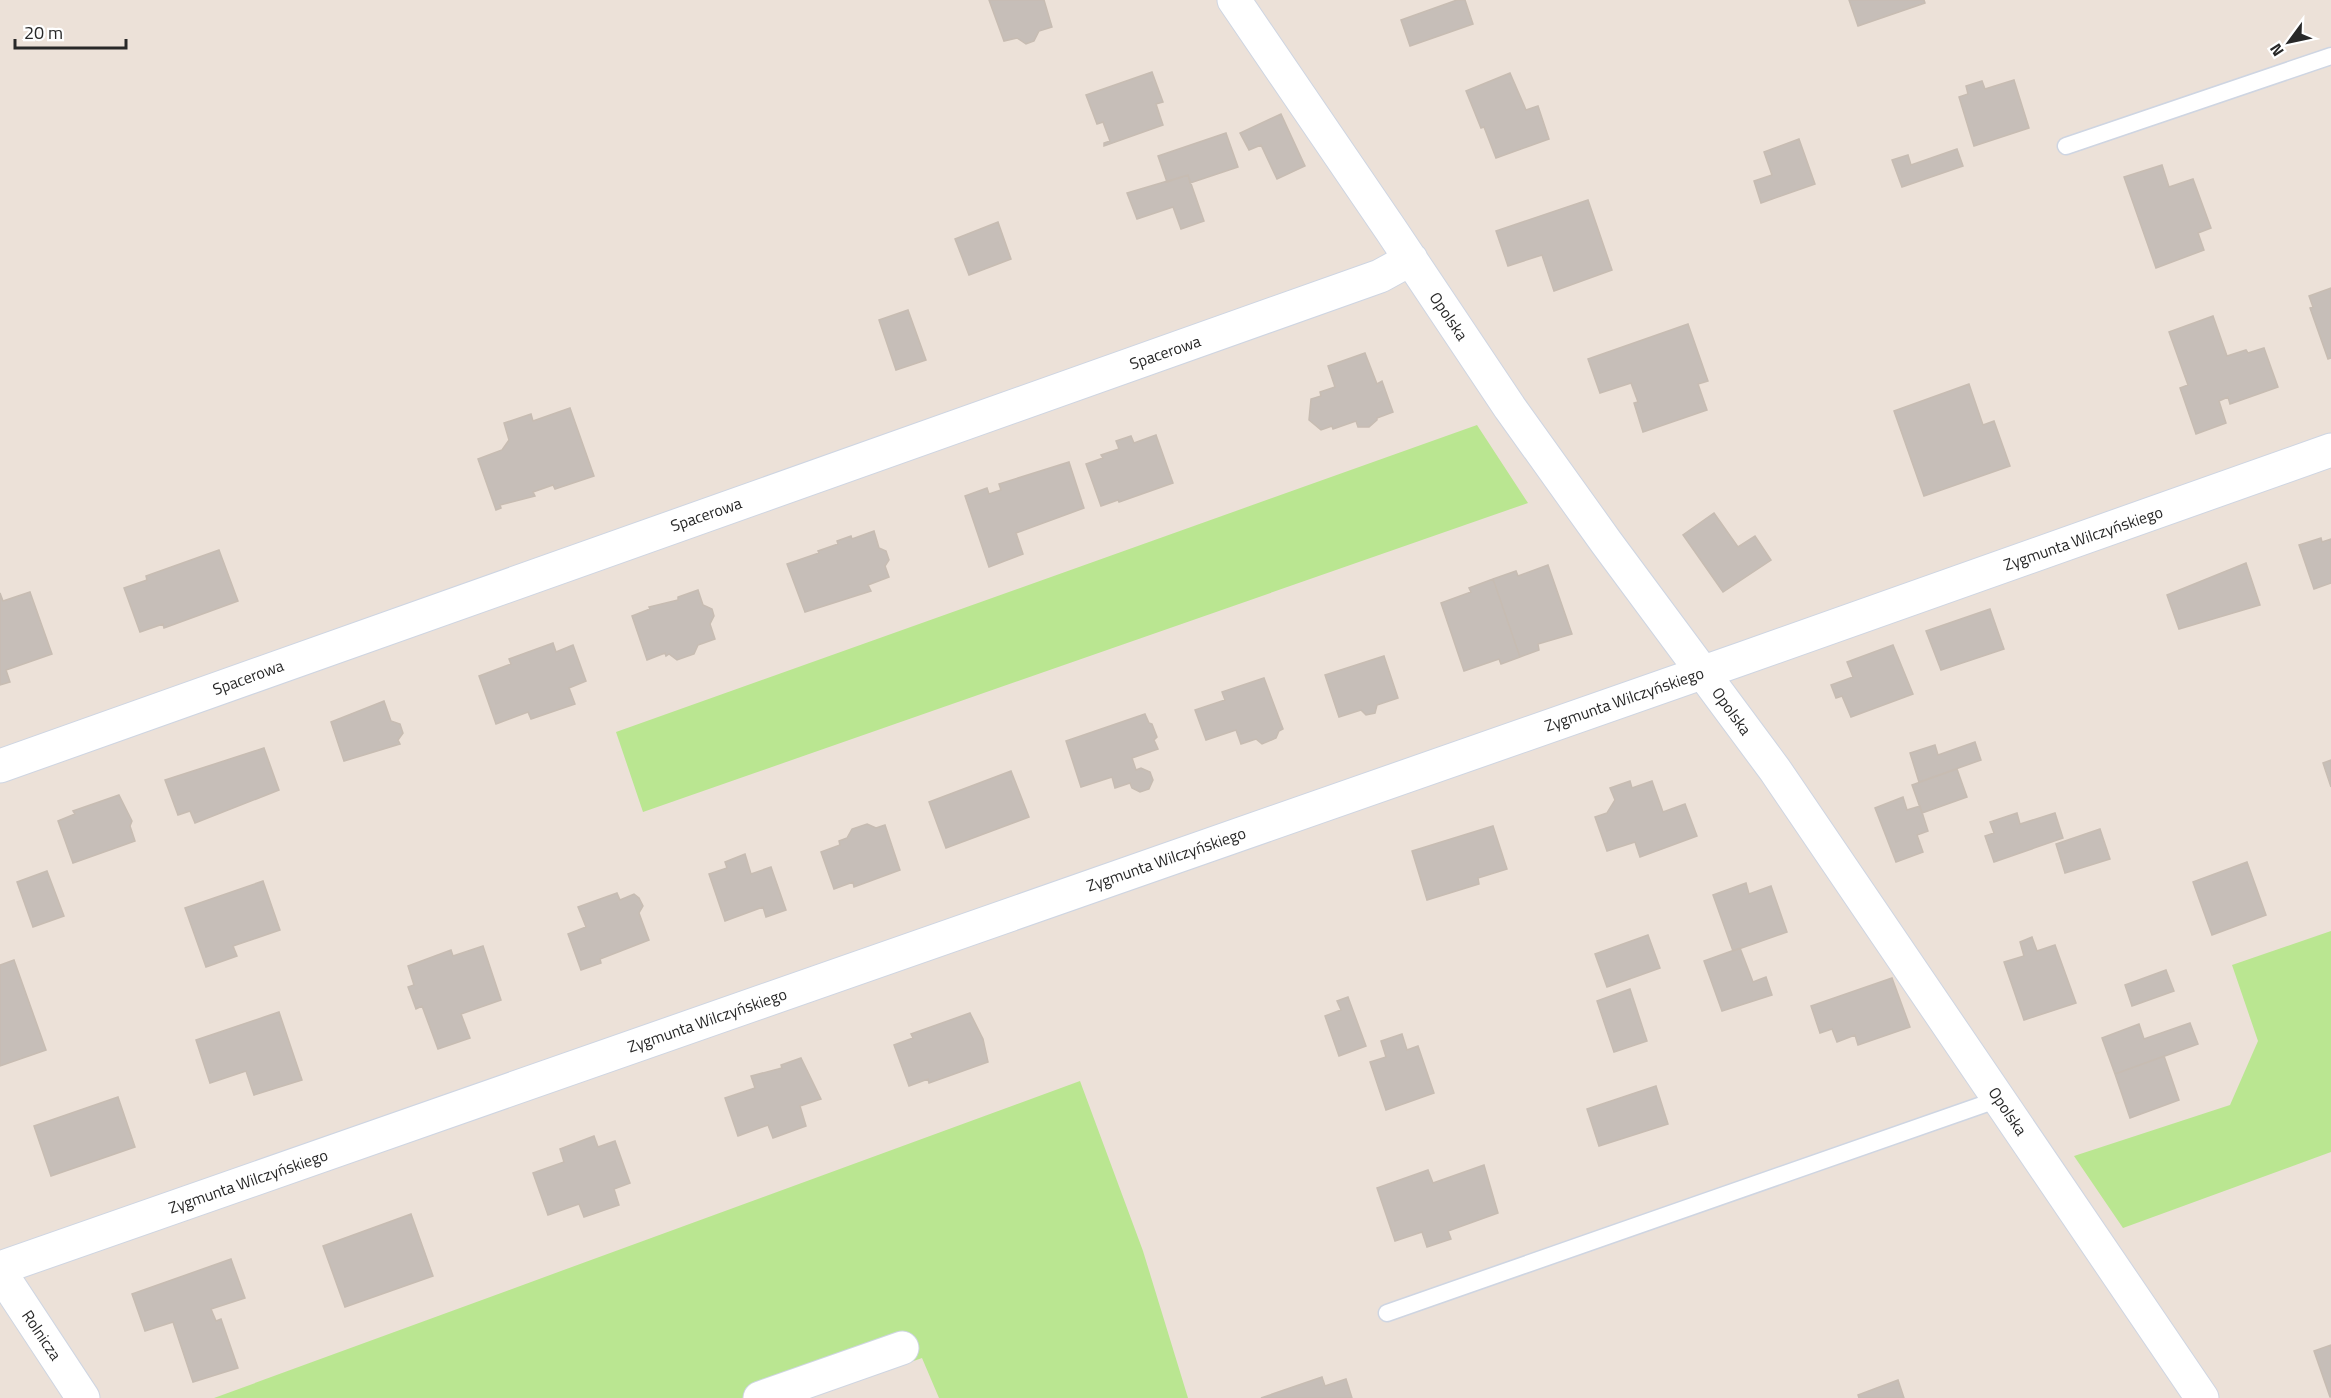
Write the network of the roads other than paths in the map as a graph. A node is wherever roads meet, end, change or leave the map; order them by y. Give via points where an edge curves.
1 (1233, 0) edge
2 (2331, 56) edge
3 (2066, 146) dead end
4 (1412, 259) junction
5 (2331, 450) edge
6 (1702, 671) junction
7 (0, 766) edge
8 (1999, 1099) junction
9 (0, 1270) edge
10 (1387, 1313) dead end
11 (902, 1348) dead end
12 (83, 1398) edge
13 (760, 1398) edge
14 (2202, 1398) edge

1 - 4 street, Opolska
2 - 3 lane
4 - 6 street, Opolska via 1517,418
4 - 7 street, Spacerowa via 1369,280
5 - 6 street, Zygmunta Wilczyńskiego
6 - 8 street, Opolska via 1781,779
6 - 9 street, Zygmunta Wilczyńskiego
8 - 10 lane
8 - 14 street, Opolska
9 - 12 street, Rolnicza
11 - 13 street

